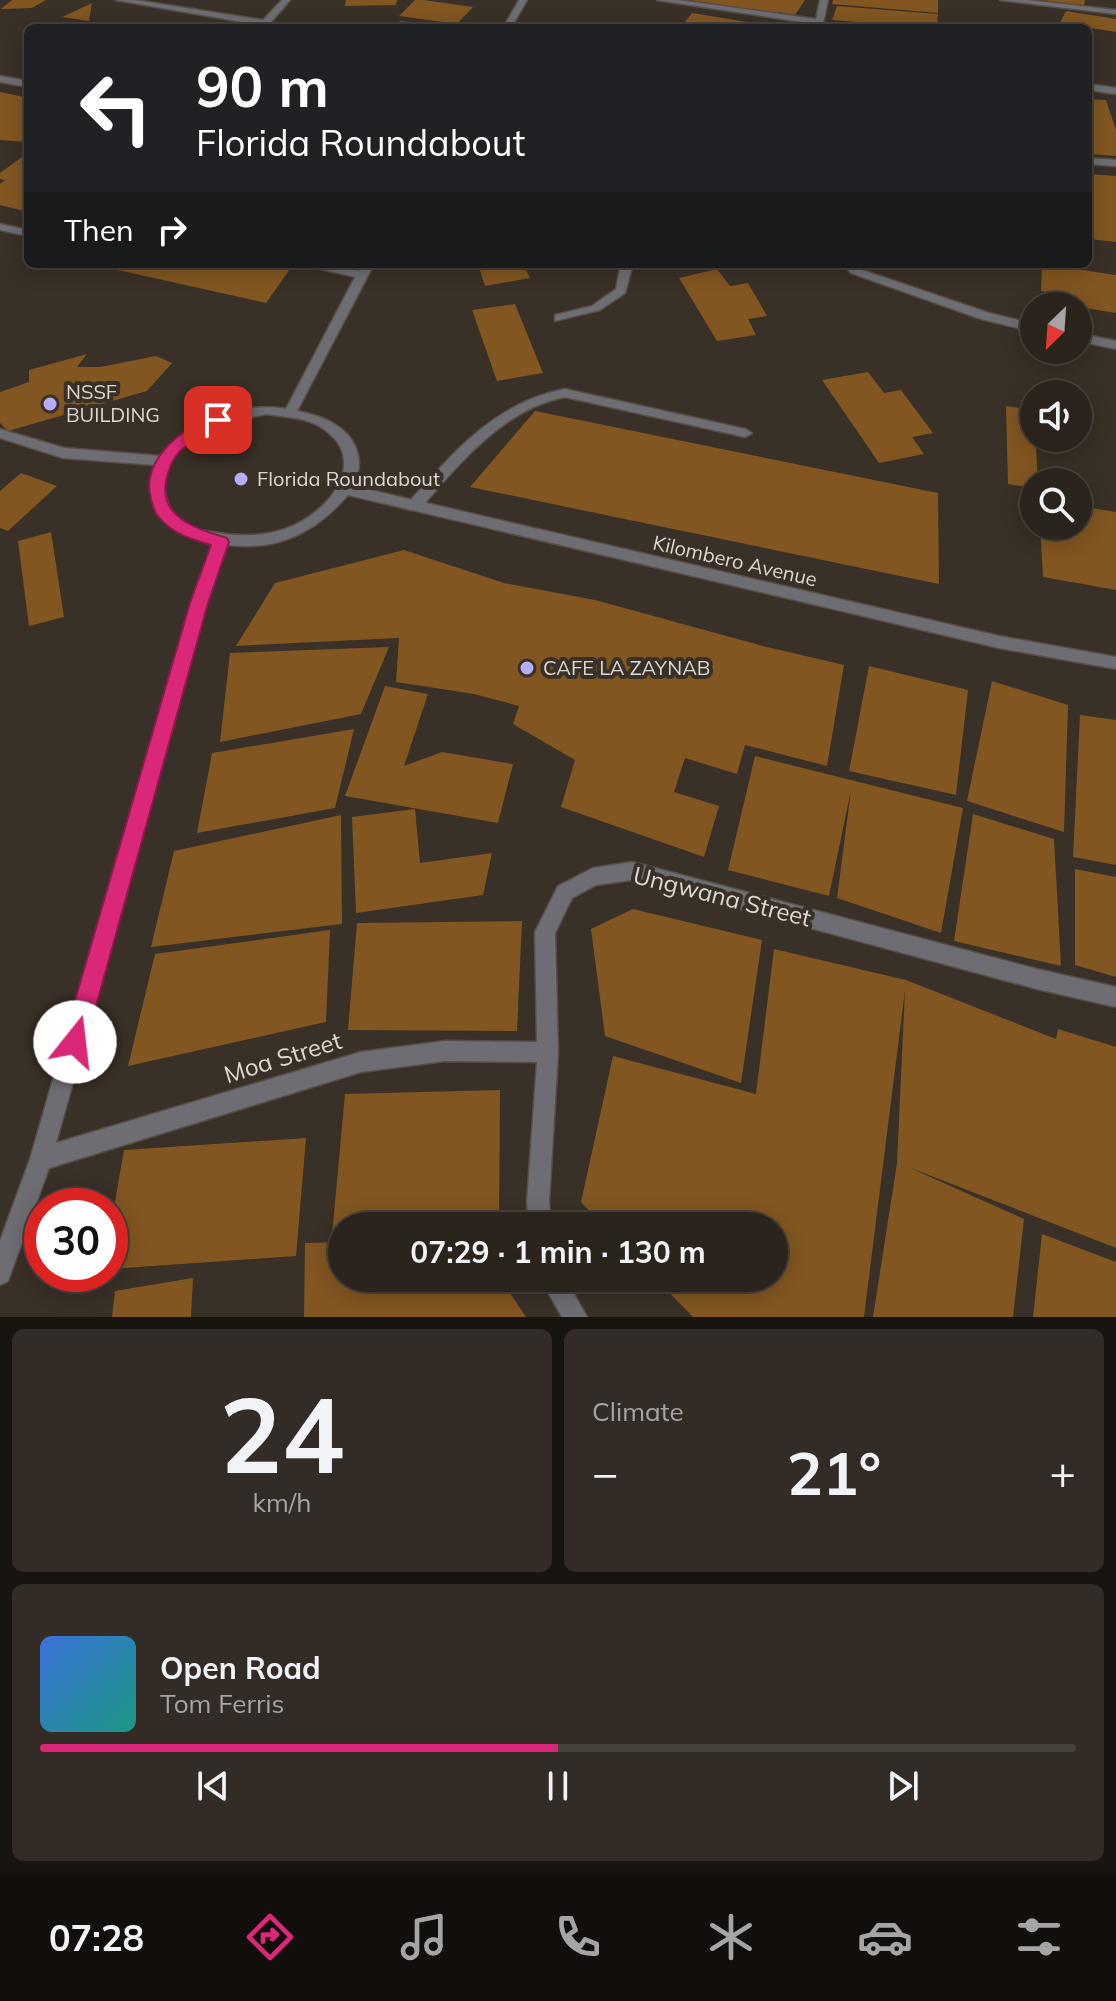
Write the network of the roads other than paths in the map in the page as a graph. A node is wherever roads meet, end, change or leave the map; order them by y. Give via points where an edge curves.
1 (120, 0) edge
2 (286, 0) edge
3 (523, 0) edge
4 (661, 0) edge
5 (824, 0) edge
6 (1004, 0) edge
7 (1116, 12) edge
8 (257, 24) edge
9 (264, 24) edge
10 (509, 24) edge
11 (812, 24) edge
12 (818, 24) edge
13 (0, 79) edge
14 (24, 83) edge
15 (1092, 88) edge
16 (1116, 91) edge
17 (1092, 161) edge
18 (1116, 163) edge
19 (0, 227) edge
20 (24, 232) edge
21 (626, 268) edge
22 (852, 268) edge
23 (365, 269) edge
24 (559, 318) dead end
25 (1020, 324) edge
26 (1092, 340) edge
27 (1116, 345) edge
28 (291, 411) junction
29 (0, 433) edge
30 (745, 433) dead end
31 (164, 461) junction
32 (347, 490) junction
33 (414, 506) junction
34 (221, 542) junction
35 (1116, 663) edge
36 (1116, 997) edge
37 (548, 1052) junction
38 (41, 1159) junction
39 (539, 1212) edge
40 (0, 1273) edge
41 (560, 1292) edge
42 (575, 1317) edge

1 - 8 street
2 - 9 street
3 - 10 street
4 - 11 street
5 - 12 street
6 - 7 street
13 - 14 street
15 - 16 street
17 - 18 street
19 - 20 street
21 - 24 street via 621,291 596,308
22 - 25 street
23 - 28 street
26 - 27 street
28 - 31 street via 242,413 218,420 177,444
28 - 32 street via 338,431 350,448 354,468
29 - 31 street via 63,453
30 - 33 street via 565,393 537,399 452,462
31 - 34 street via 156,487 163,512 186,532
32 - 33 street, Kilombero Avenue
32 - 34 street via 309,525 282,537
33 - 35 street, Kilombero Avenue via 999,642
34 - 38 street via 199,603
36 - 37 street, Ungwana Street via 632,871 593,877 565,892 545,932
37 - 38 street, Moa Street via 445,1051 361,1062
37 - 39 street, Ungwana Street
38 - 40 street
41 - 42 street

